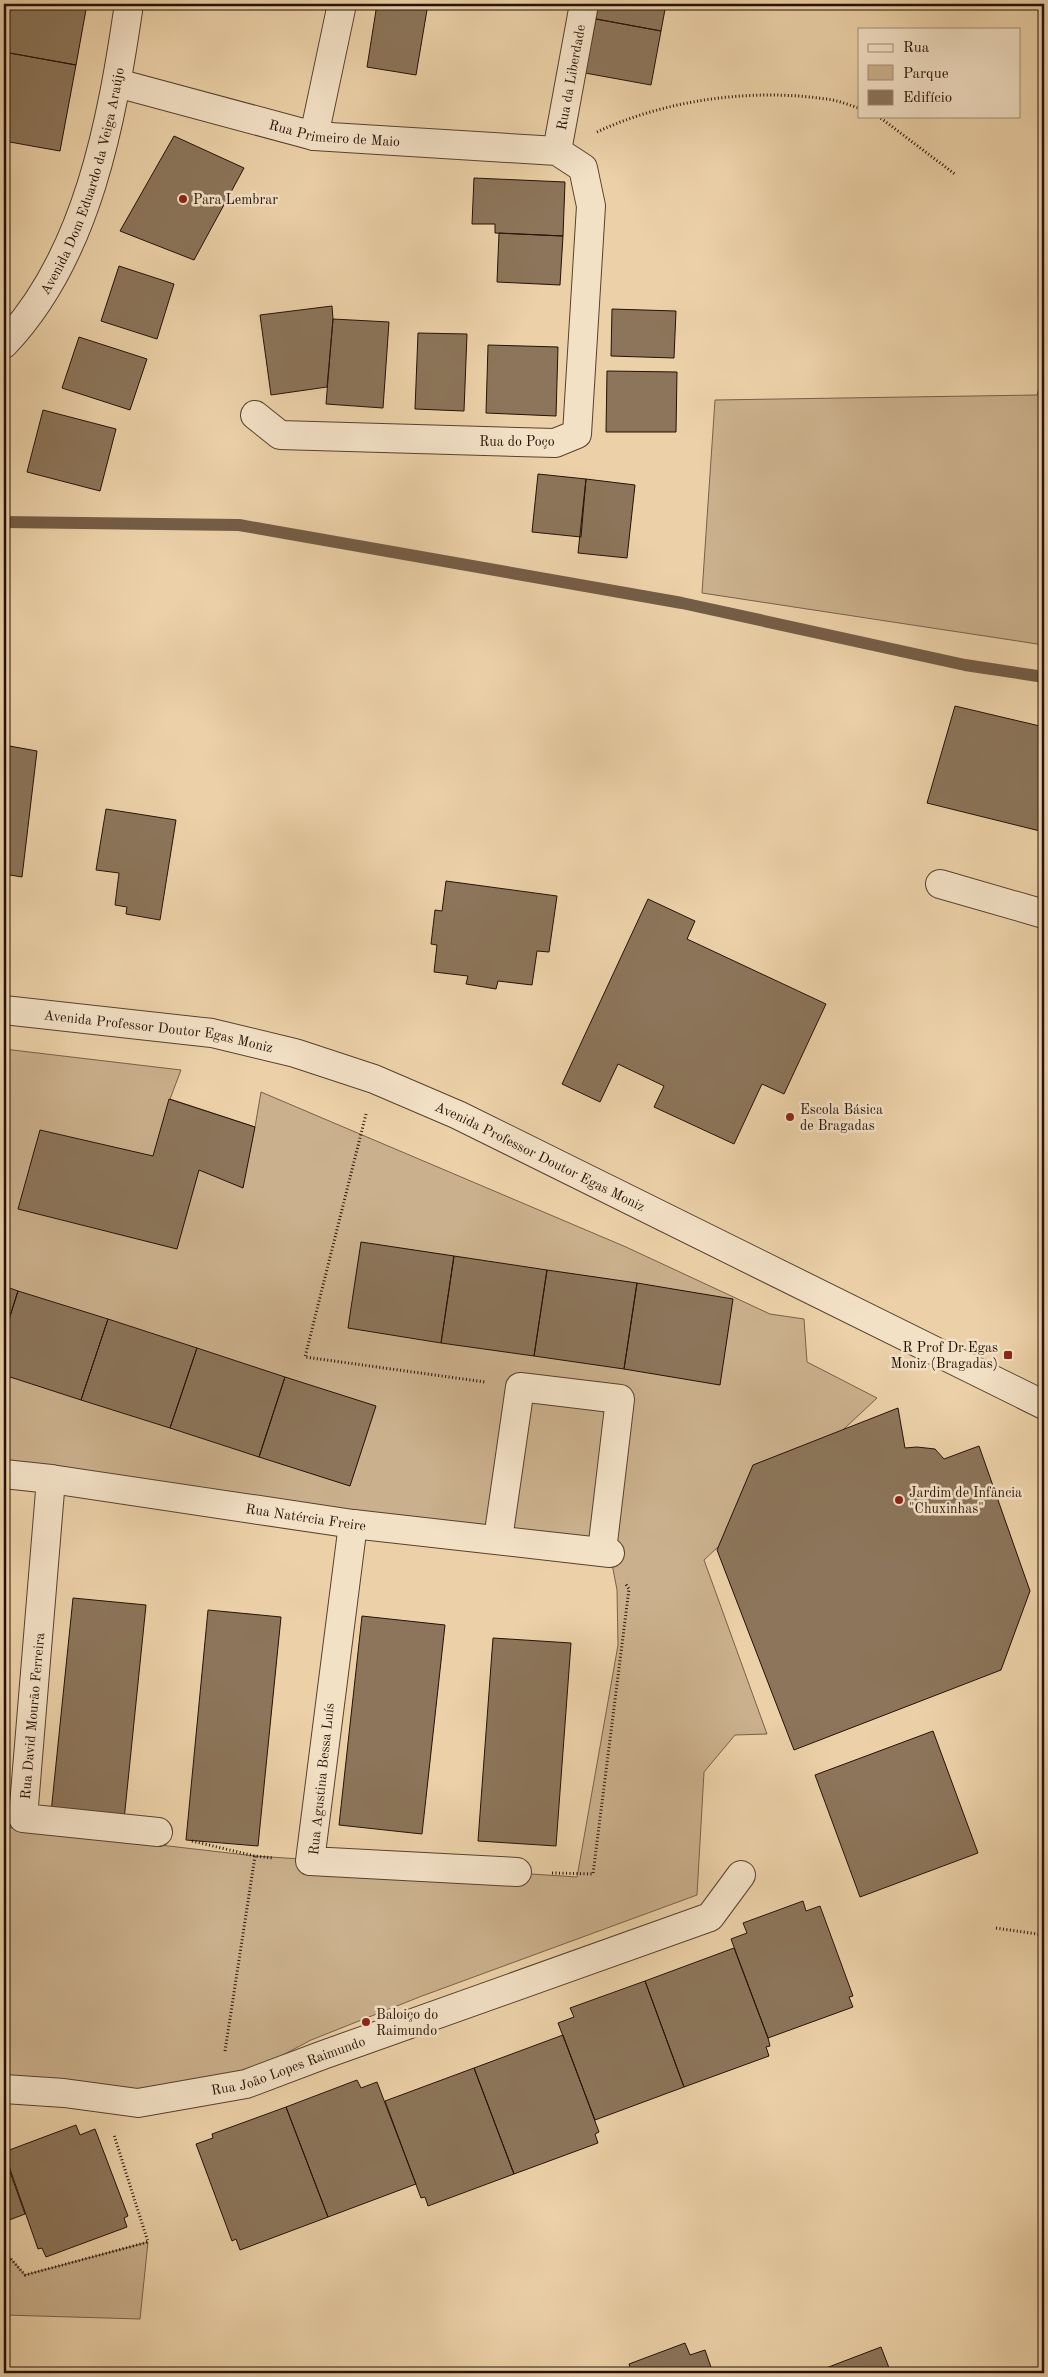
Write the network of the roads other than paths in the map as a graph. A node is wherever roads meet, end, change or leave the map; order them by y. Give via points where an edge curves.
1 (129, 4) edge
2 (342, 4) edge
3 (584, 4) edge
4 (117, 83) junction
5 (314, 136) junction
6 (557, 151) junction
7 (4, 344) edge
8 (255, 415) dead end
9 (940, 884) dead end
10 (1044, 914) edge
11 (4, 1010) edge
12 (1044, 1405) edge
13 (4, 1474) edge
14 (51, 1478) junction
15 (352, 1524) junction
16 (498, 1539) junction
17 (158, 1832) road end
18 (516, 1872) road end
19 (741, 1874) dead end
20 (4, 2089) edge

1 - 4 street, Avenida Dom Eduardo da Veiga Araújo
2 - 5 street
3 - 6 street, Rua da Liberdade
4 - 5 street, Rua Primeiro de Maio
4 - 7 street, Avenida Dom Eduardo da Veiga Araújo via 93,178 68,247 38,303
5 - 6 street, Rua Primeiro de Maio
6 - 8 street, Rua do Poço via 583,168 591,206 577,434 555,443 280,435
9 - 10 street
11 - 12 street, Avenida Professor Doutor Egas Moniz via 212,1033 295,1052 374,1079 458,1115
13 - 14 street, Rua Natércia Freire
14 - 15 street, Rua Natércia Freire
14 - 17 street, Rua David Mourão Ferreira via 23,1818
15 - 16 street, Rua Natércia Freire
15 - 18 street, Rua Agustina Bessa Luís via 310,1861
16 - 16 street, Rua Natércia Freire via 520,1387 620,1399 606,1552
19 - 20 street, Rua João Lopes Raimundo via 710,1917 246,2084 138,2103

